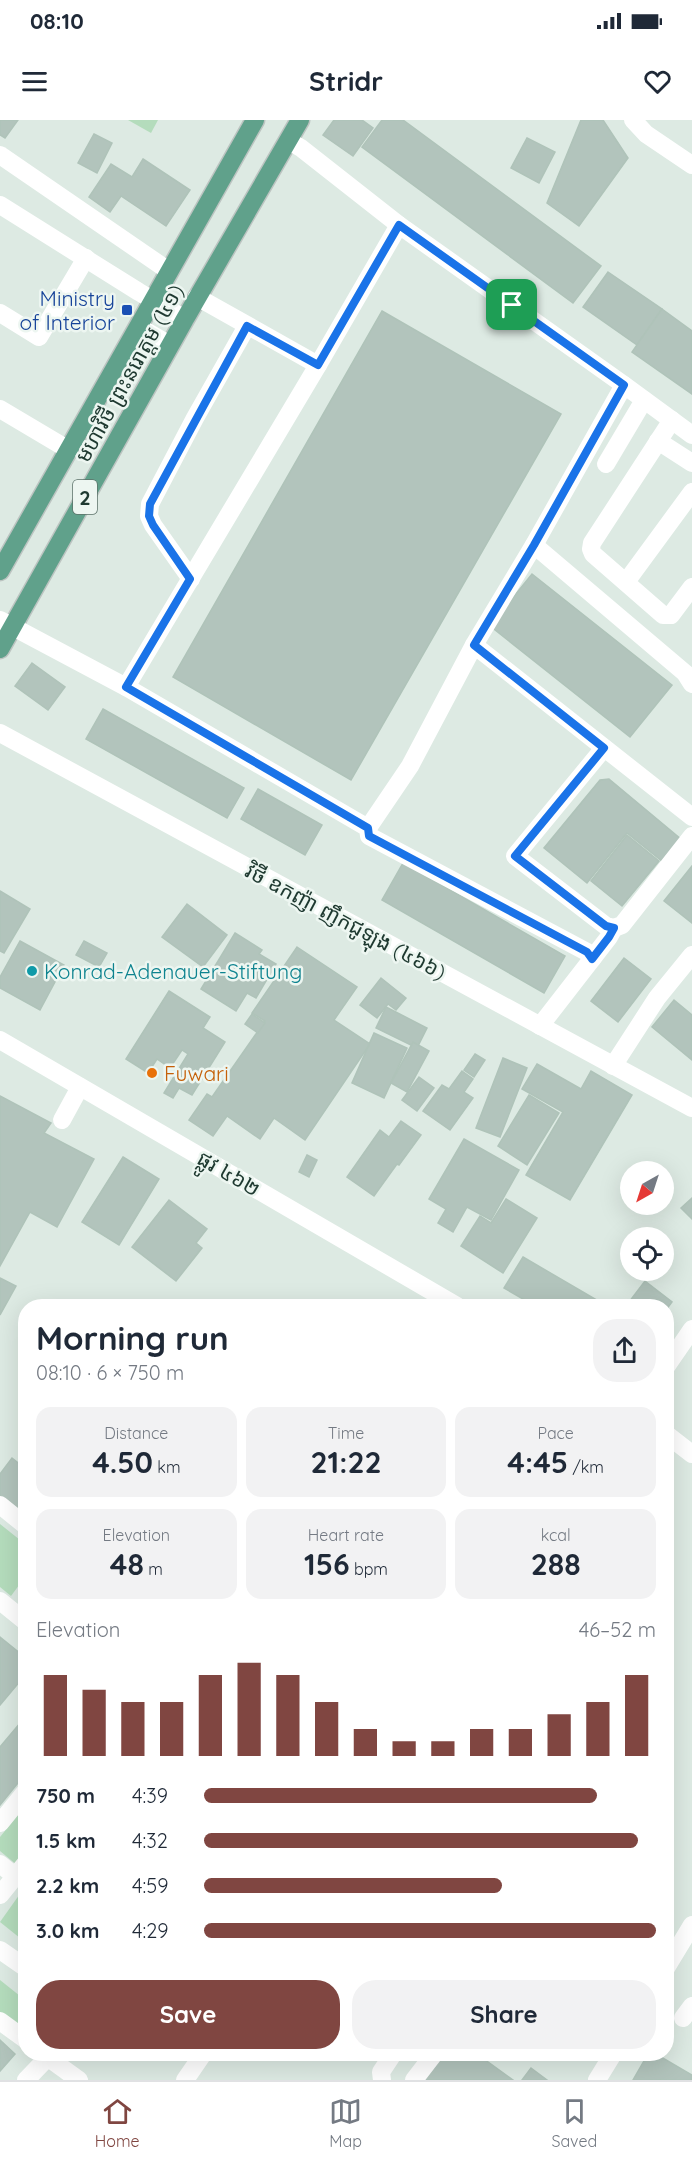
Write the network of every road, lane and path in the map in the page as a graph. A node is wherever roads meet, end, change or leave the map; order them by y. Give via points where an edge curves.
1 (255, 120) edge
2 (300, 120) edge
3 (633, 120) edge
4 (288, 141) junction
5 (0, 155) edge
6 (692, 165) edge
7 (0, 205) edge
8 (399, 225) junction
9 (86, 258) junction
10 (169, 271) junction
11 (197, 297) junction
12 (153, 300) junction
13 (0, 313) edge
14 (185, 319) junction
15 (247, 326) junction
16 (139, 327) junction
17 (170, 345) junction
18 (318, 365) junction
19 (624, 385) junction
20 (644, 400) junction
21 (0, 409) edge
22 (672, 420) junction
23 (692, 435) edge
24 (658, 441) junction
25 (69, 450) junction
26 (692, 463) edge
27 (606, 464) dead end
28 (692, 492) edge
29 (6, 545) edge
30 (534, 545) junction
31 (0, 571) edge
32 (190, 579) junction
33 (626, 582) junction
34 (692, 587) edge
35 (6, 624) edge
36 (474, 645) junction
37 (0, 649) edge
38 (690, 672) edge
39 (126, 687) junction
40 (0, 734) edge
41 (604, 748) junction
42 (692, 817) edge
43 (368, 828) junction
44 (692, 836) edge
45 (614, 928) junction
46 (692, 955) edge
47 (592, 959) junction
48 (540, 1026) junction
49 (0, 1040) edge
50 (613, 1066) junction
51 (80, 1087) junction
52 (692, 1108) edge
53 (62, 1120) dead end
54 (445, 1299) edge
55 (692, 1329) edge
56 (674, 1355) edge
57 (674, 1440) edge
58 (692, 1454) edge
59 (0, 1505) edge
60 (18, 1520) edge
61 (0, 1601) edge
62 (18, 1616) edge
63 (18, 1805) edge
64 (0, 1824) edge
65 (0, 1864) edge
66 (18, 1869) edge
67 (18, 1872) edge
68 (0, 1895) edge
69 (692, 1925) edge
70 (0, 1950) edge
71 (674, 1955) edge
72 (18, 1962) edge
73 (0, 2021) edge
74 (18, 2034) edge
75 (42, 2061) edge
76 (55, 2061) edge
77 (198, 2061) edge
78 (388, 2061) edge
79 (429, 2061) edge
80 (609, 2061) edge
81 (26, 2080) edge
82 (79, 2080) edge
83 (185, 2080) edge
84 (381, 2080) edge
85 (414, 2080) edge
86 (597, 2080) edge

1 - 10 main road, មហាវិថី ព្រះនរោត្តម (៤១) / 2
2 - 4 main road, មហាវិថី ព្រះនរោត្តម (៤១) / 2
3 - 6 street via 646,134
4 - 8 street
4 - 11 main road, មហាវិថី ព្រះនរោត្តម (៤១) / 2
5 - 10 street
7 - 9 street
8 - 18 street
8 - 19 street
9 - 12 street
9 - 13 street via 39,337
10 - 12 main road, មហាវិថី ព្រះនរោត្តម (៤១) / 2
11 - 14 main road, មហាវិថី ព្រះនរោត្តម (៤១) / 2
11 - 15 street
12 - 14 street
12 - 16 main road, មហាវិថី ព្រះនរោត្តម (៤១) / 2
14 - 17 main road, មហាវិថី ព្រះនរោត្តម (៤១) / 2
15 - 18 street
15 - 32 street via 150,504 153,525
16 - 17 street
16 - 25 main road, មហាវិថី ព្រះនរោត្តម (៤១) / 2
17 - 35 main road, មហាវិថី ព្រះនរោត្តម (៤១) / 2
18 - 32 street
19 - 20 street
19 - 30 street
20 - 22 street
20 - 27 street
21 - 25 street
22 - 23 street
22 - 24 street
24 - 26 street
24 - 33 street via 592,543 593,554
25 - 29 main road, មហាវិថី ព្រះនរោត្តម (៤១) / 2
28 - 33 street
29 - 31 main road, មហាវិថី ព្រះនរោត្តម (៤១) / 2
30 - 36 street
30 - 38 street
32 - 39 street
33 - 34 street via 663,615 671,615
35 - 37 main road, មហាវិថី ព្រះនរោត្តម (៤១) / 2
35 - 39 street
36 - 41 street
36 - 43 street via 410,766
39 - 43 street
40 - 48 street, វិថី ឧកញ៉ា ញឹកជូឡុង (៤៦៦)
41 - 42 street
41 - 45 street via 515,856 606,926
43 - 47 street via 369,836 587,952
44 - 45 street via 622,925
45 - 47 street
46 - 50 street via 657,998
47 - 48 street
48 - 50 street, វិថី ឧកញ៉ា ញឹកជូឡុង (៤៦៦)
49 - 51 street, ផ្លូវ ៤៦២
50 - 52 street, វិថី ឧកញ៉ា ញឹកជូឡុង (៤៦៦)
51 - 53 street
51 - 54 street, ផ្លូវ ៤៦២
55 - 56 street
57 - 58 street
59 - 60 street
61 - 62 street
63 - 64 street
65 - 66 street
67 - 68 street
69 - 71 street
70 - 72 street
73 - 74 street
75 - 81 street
76 - 82 street
77 - 83 street
78 - 84 street
79 - 85 street
80 - 86 street

